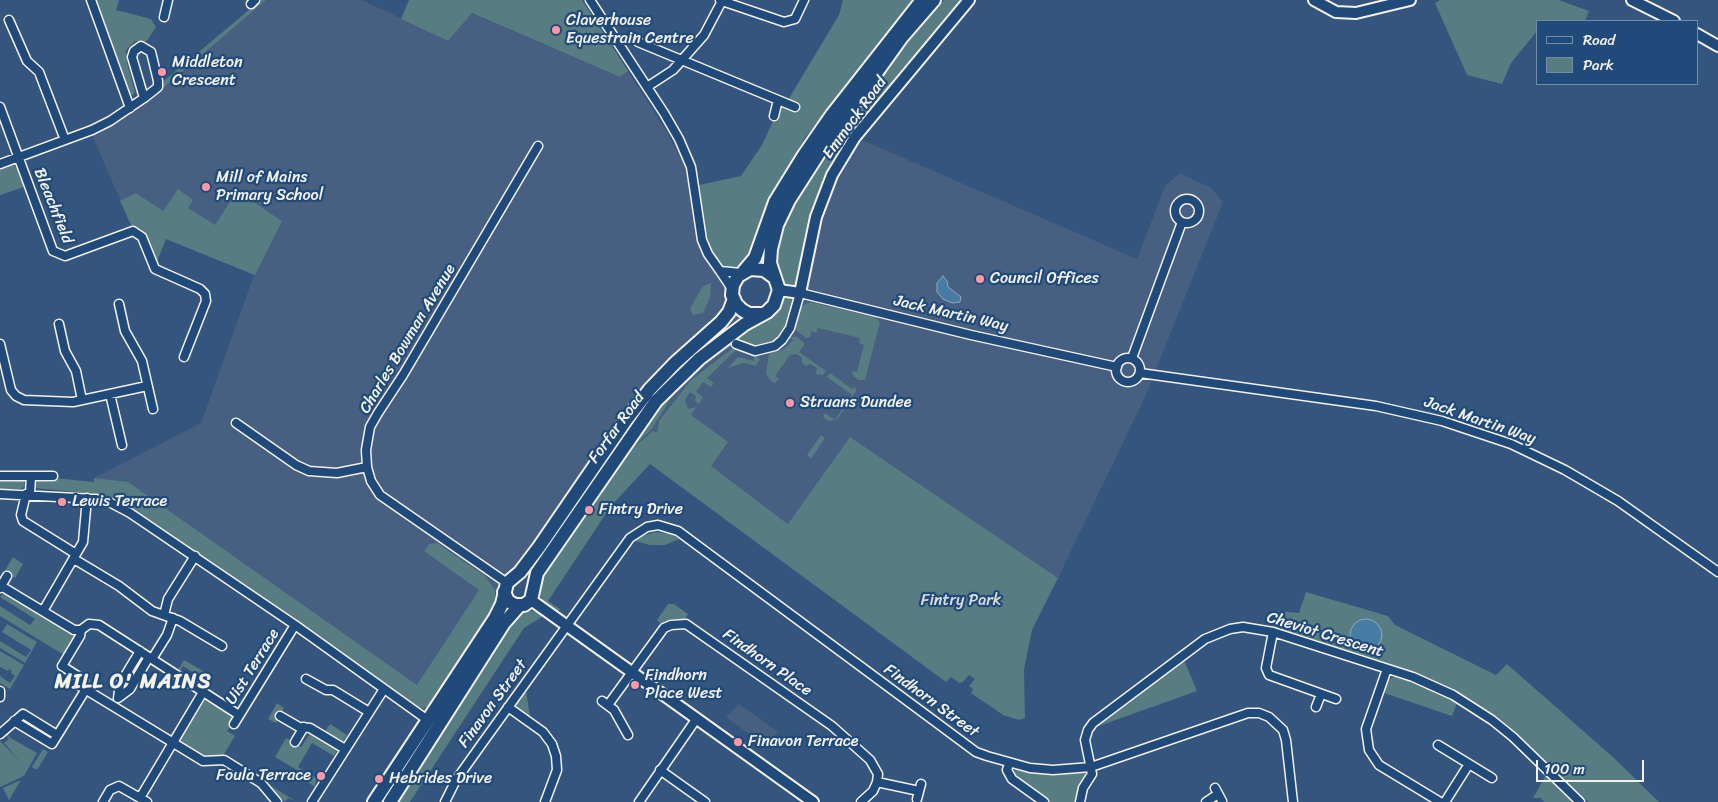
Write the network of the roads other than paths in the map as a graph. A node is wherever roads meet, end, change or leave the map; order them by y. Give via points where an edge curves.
1 (91, 0) edge
2 (168, 0) edge
3 (590, 0) edge
4 (721, 0) edge
5 (804, 0) edge
6 (922, 0) edge
7 (934, 0) edge
8 (968, 0) edge
9 (1314, 0) edge
10 (1410, 0) edge
11 (1632, 0) edge
12 (164, 17) dead end
13 (9, 20) dead end
14 (1672, 20) edge
15 (1698, 35) edge
16 (638, 42) dead end
17 (1718, 46) edge
18 (682, 60) junction
19 (647, 87) junction
20 (144, 98) junction
21 (778, 100) junction
22 (0, 107) edge
23 (795, 107) dead end
24 (130, 108) junction
25 (774, 116) dead end
26 (65, 140) junction
27 (538, 146) dead end
28 (18, 157) junction
29 (0, 164) edge
30 (1182, 222) dead end
31 (720, 270) junction
32 (742, 272) junction
33 (777, 284) junction
34 (800, 293) junction
35 (733, 294) junction
36 (119, 304) dead end
37 (762, 314) junction
38 (59, 324) dead end
39 (0, 344) edge
40 (736, 344) dead end
41 (184, 357) dead end
42 (1132, 358) junction
43 (1116, 367) junction
44 (1140, 373) junction
45 (4, 383) edge
46 (147, 386) junction
47 (110, 394) junction
48 (82, 400) junction
49 (153, 409) dead end
50 (236, 423) dead end
51 (122, 444) dead end
52 (367, 466) junction
53 (0, 476) edge
54 (31, 476) junction
55 (53, 476) dead end
56 (0, 494) edge
57 (28, 494) junction
58 (86, 498) junction
59 (75, 556) junction
60 (194, 556) junction
61 (1718, 572) edge
62 (7, 576) dead end
63 (508, 585) junction
64 (1, 587) edge
65 (532, 595) junction
66 (518, 606) junction
67 (43, 611) junction
68 (164, 615) junction
69 (173, 618) junction
70 (566, 624) junction
71 (295, 625) junction
72 (81, 630) junction
73 (1273, 632) junction
74 (222, 646) dead end
75 (140, 651) junction
76 (151, 658) junction
77 (1387, 669) junction
78 (632, 671) junction
79 (306, 678) dead end
80 (86, 689) junction
81 (384, 689) junction
82 (0, 691) edge
83 (203, 692) junction
84 (1321, 694) junction
85 (0, 697) edge
86 (118, 698) junction
87 (1336, 699) dead end
88 (113, 706) junction
89 (508, 707) junction
90 (1316, 707) dead end
91 (368, 712) junction
92 (240, 715) junction
93 (280, 716) dead end
94 (698, 718) junction
95 (429, 721) junction
96 (234, 724) dead end
97 (304, 727) junction
98 (0, 734) edge
99 (628, 735) dead end
100 (173, 742) junction
101 (295, 742) dead end
102 (1438, 745) dead end
103 (345, 749) junction
104 (1009, 764) junction
105 (1469, 764) junction
106 (1091, 767) junction
107 (660, 770) junction
108 (1492, 778) dead end
109 (877, 782) junction
110 (919, 791) dead end
111 (1218, 794) dead end
112 (144, 800) edge
113 (103, 802) edge
114 (277, 802) edge
115 (312, 802) edge
116 (374, 802) edge
117 (390, 802) edge
118 (445, 802) edge
119 (545, 802) edge
120 (639, 802) edge
121 (705, 802) edge
122 (813, 802) edge
123 (861, 802) edge
124 (1044, 802) edge
125 (1080, 802) edge
126 (1206, 802) edge
127 (1293, 802) edge
128 (1440, 802) edge
129 (1445, 802) edge
130 (1580, 802) edge

1 - 24 street
2 - 12 street
3 - 19 street
4 - 5 street via 736,8 784,22 795,19
4 - 18 street via 710,26
6 - 32 highway via 804,155 775,202 750,267
7 - 33 highway via 902,37 789,200 771,249 770,263
8 - 34 street, Emmock Road via 855,137 832,174 816,218
9 - 10 street via 1336,12 1356,14
11 - 14 street
13 - 26 street via 27,61 39,72
15 - 17 street
16 - 18 street
18 - 19 street
18 - 21 street
19 - 31 street via 691,167 702,240
20 - 20 street via 158,87 158,81 151,52 141,46 132,57
20 - 24 street
21 - 23 street
21 - 25 street
22 - 28 street
24 - 26 street via 110,122
26 - 28 street
27 - 52 street, Charles Bowman Avenue via 378,413 367,438
28 - 29 street
28 - 41 street, Bleachfield via 58,255 65,256 133,230 142,237 155,269 205,294 206,301
30 - 42 street
31 - 32 street
31 - 35 street
32 - 33 highway via 764,270
32 - 35 highway via 734,281
33 - 34 street, Jack Martin Way
33 - 37 highway via 774,305
34 - 40 street, Emmock Road via 790,328 782,340 755,351
34 - 43 street, Jack Martin Way
35 - 37 highway via 738,307 745,312
35 - 63 highway, Forfar Road via 731,308 721,322 650,389 539,547
36 - 46 street via 124,331 142,361
37 - 65 highway, Forfar Road via 699,358 656,401 537,573
38 - 48 street via 65,351 76,371
39 - 45 street
42 - 43 street via 1122,359
42 - 44 street via 1138,362
43 - 44 street, Jack Martin Way via 1118,377 1125,382 1135,380
44 - 61 street, Jack Martin Way via 1376,406 1442,421 1511,444 1618,501
45 - 48 street via 24,400
46 - 47 street
46 - 49 street
47 - 48 street
47 - 51 street
50 - 52 street via 308,470 337,473
52 - 63 street, Charles Bowman Avenue via 380,495
53 - 54 street
54 - 55 street
54 - 57 street
56 - 57 street
57 - 58 street
57 - 59 street via 23,522
58 - 59 street via 83,542
58 - 60 street via 111,503 130,513
59 - 67 street
59 - 68 street via 138,602
60 - 68 street via 168,599
60 - 71 street
62 - 64 street
63 - 65 highway via 520,577 528,580
63 - 66 highway via 508,601
63 - 95 highway, Forfar Road via 495,618
64 - 67 street
65 - 66 highway
65 - 70 street
66 - 117 highway
67 - 72 street via 74,630
68 - 69 street
69 - 74 street
69 - 76 street
70 - 78 street
70 - 89 street, Finavon Street
70 - 104 street, Findhorn Street via 630,538 647,527 669,527 976,752
71 - 81 street
71 - 92 street, Uist Terrace
72 - 75 street via 89,624 99,625
72 - 80 street via 62,666 84,680 80,686
73 - 77 street, Cheviot Crescent
73 - 84 street via 1266,668 1269,676
73 - 106 street, Cheviot Crescent via 1256,628 1230,629 1194,647 1093,723 1085,740
75 - 76 street
75 - 86 street via 120,684
76 - 83 street
76 - 86 street via 130,690
77 - 128 street via 1366,729 1369,750 1379,765
77 - 130 street, Cheviot Crescent via 1433,685 1473,706 1513,737
78 - 94 street
78 - 99 street via 605,703 614,710
78 - 109 street, Findhorn Place via 664,628 671,624 686,624 832,726 870,760 878,774
79 - 91 street
80 - 88 street
80 - 98 street via 52,744 14,721
81 - 91 street
81 - 95 street
82 - 85 street
83 - 92 street
83 - 100 street
84 - 87 street
84 - 90 street
86 - 88 street
88 - 100 street
89 - 118 street, Finavon Street via 456,780
89 - 119 street via 543,732 552,744 557,770
91 - 103 street
92 - 96 street, Uist Terrace
93 - 97 street
94 - 107 street
94 - 122 street
95 - 116 highway, Forfar Road
97 - 101 street
97 - 103 street
100 - 112 street
100 - 114 street via 203,761 224,760 261,783
102 - 105 street
103 - 115 street
104 - 106 street, Findhorn Street via 1053,770
104 - 124 street via 1007,770 1012,779
105 - 108 street
105 - 129 street
106 - 125 street via 1092,774 1083,788
106 - 127 street, Findhorn Street via 1248,713 1259,713 1269,717 1283,730
107 - 120 street
107 - 121 street
109 - 110 street
109 - 123 street
111 - 126 street
112 - 113 street via 119,786 110,790

